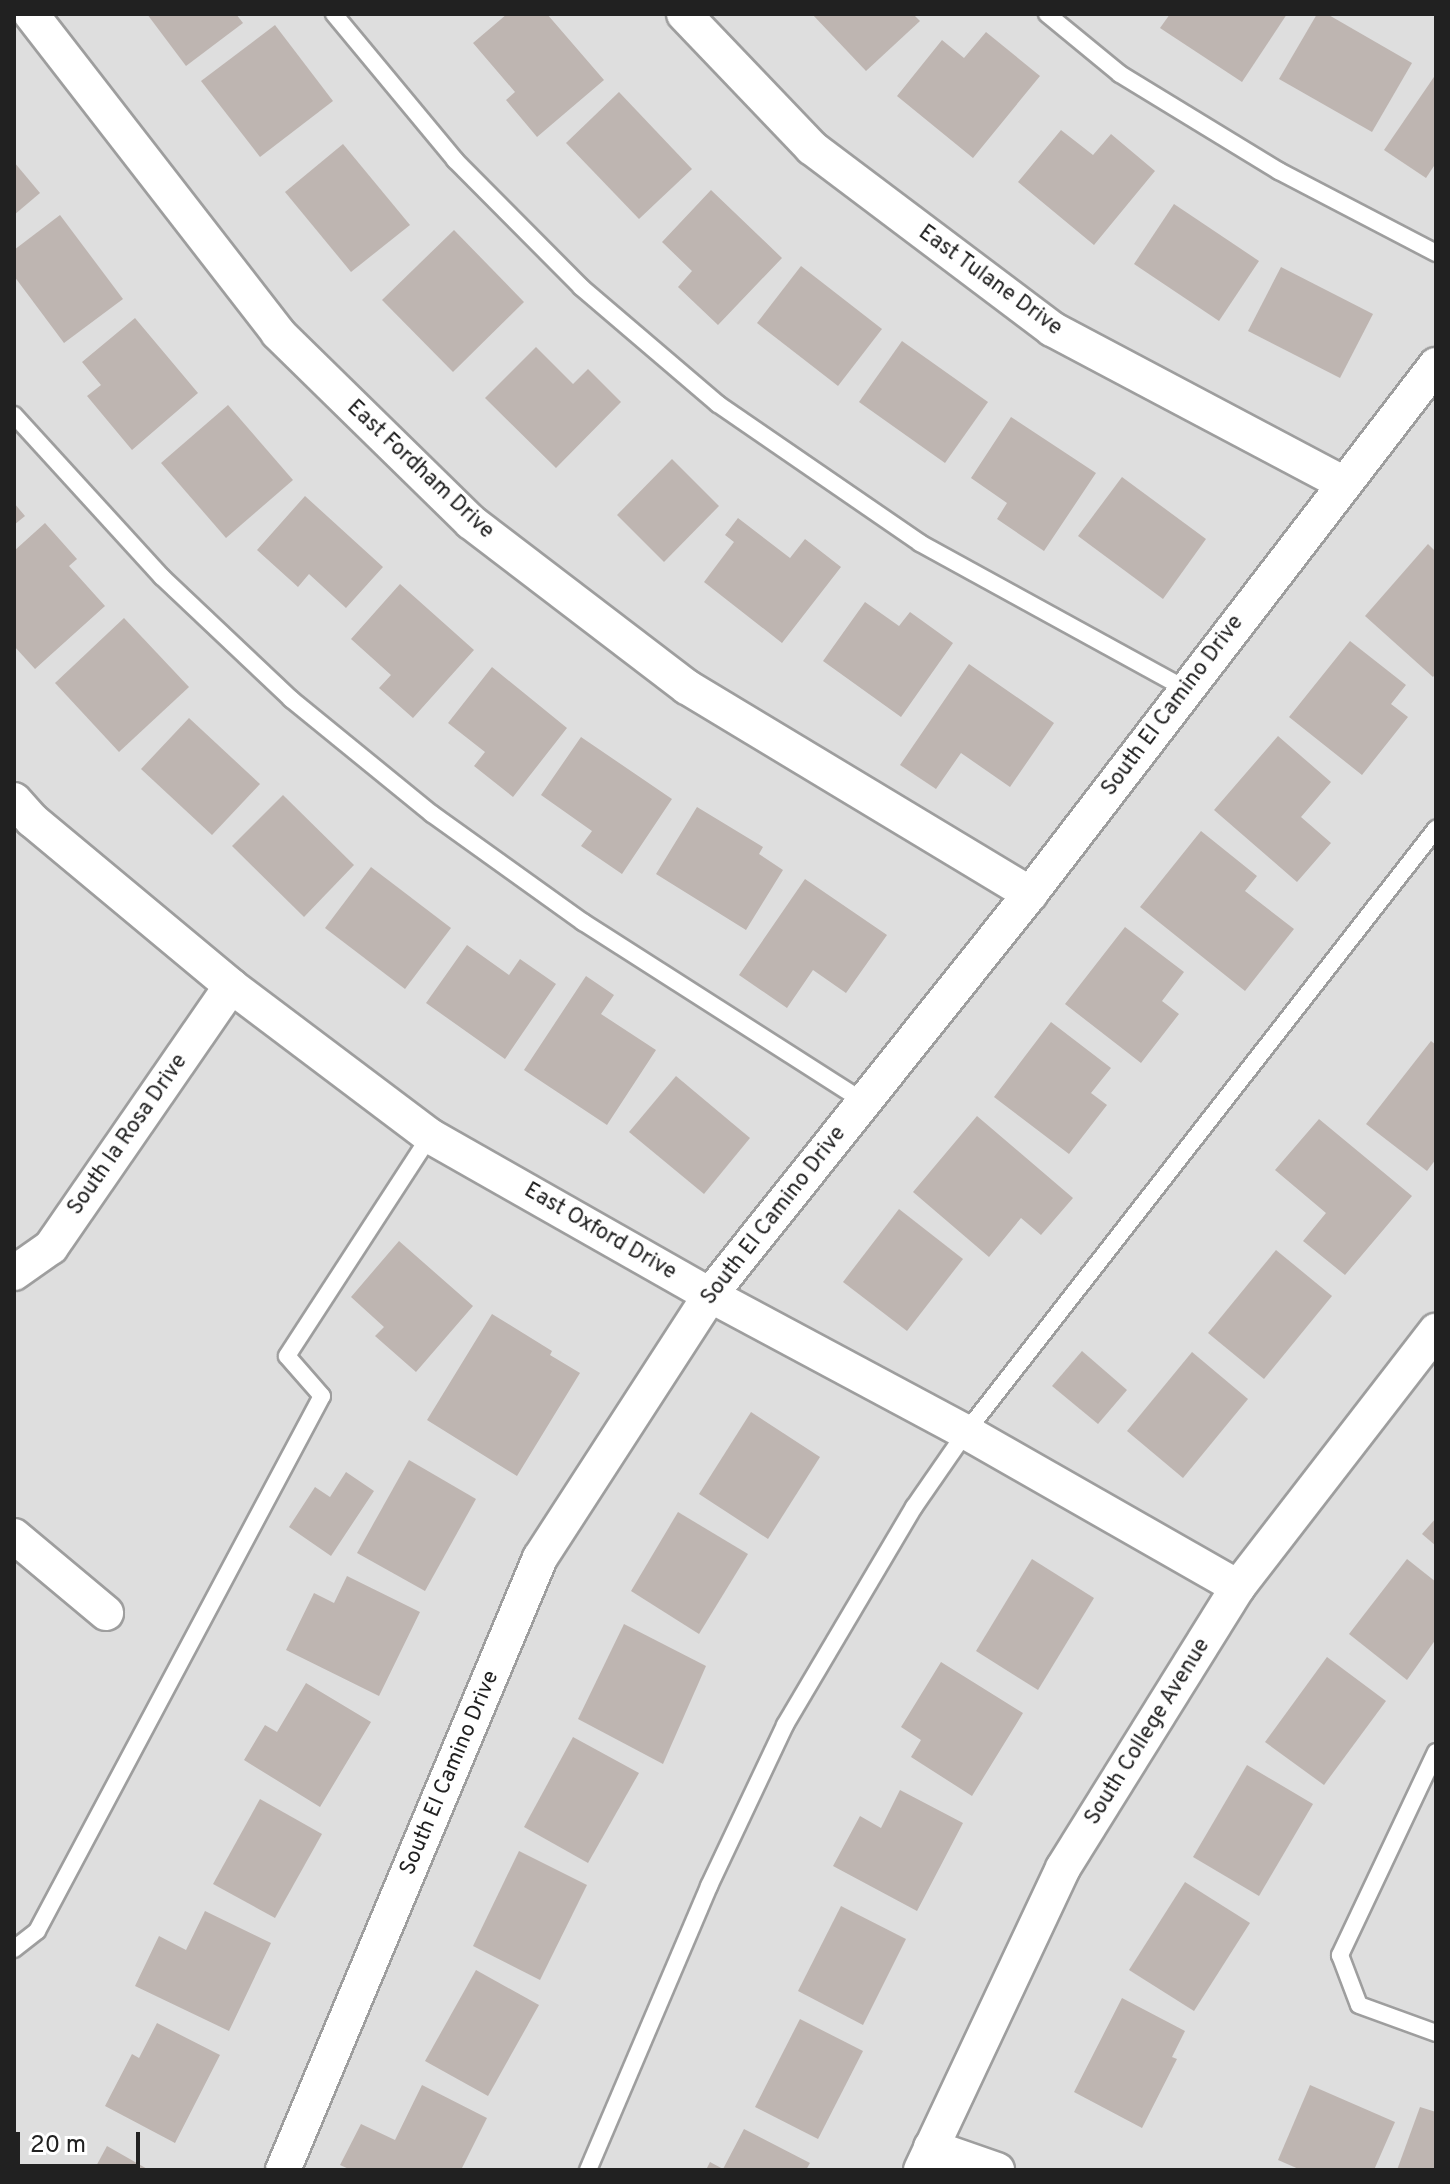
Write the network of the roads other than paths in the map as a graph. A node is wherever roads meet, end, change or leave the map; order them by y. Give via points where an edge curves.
1 (31, 14) edge
2 (334, 14) edge
3 (684, 14) edge
4 (1047, 14) edge
5 (1436, 253) edge
6 (1436, 365) edge
7 (14, 415) edge
8 (1343, 483) junction
9 (1186, 689) junction
10 (14, 800) edge
11 (1436, 829) edge
12 (1030, 894) junction
13 (231, 986) junction
14 (864, 1102) junction
15 (430, 1136) junction
16 (14, 1273) edge
17 (710, 1295) junction
18 (1436, 1331) edge
19 (966, 1432) junction
20 (14, 1536) edge
21 (1238, 1587) junction
22 (106, 1613) dead end
23 (1436, 1752) edge
24 (14, 1949) edge
25 (1436, 2033) edge
26 (926, 2159) edge
27 (283, 2170) edge
28 (588, 2170) edge
29 (997, 2170) edge

1 - 12 street, East Fordham Drive via 278,333 471,522 687,687
2 - 9 lane via 455,160 581,287 718,404 920,543
3 - 8 street, East Tulane Drive via 812,148 1052,329
4 - 5 lane via 1120,74 1279,171
6 - 8 street, South El Camino Drive
7 - 14 lane via 162,577 291,699 420,804 583,922
8 - 9 street, South El Camino Drive
9 - 12 street, South El Camino Drive
10 - 13 street, East Oxford Drive
11 - 19 lane
12 - 14 street, South El Camino Drive
13 - 15 street, East Oxford Drive
13 - 16 street, South la Rosa Drive via 51,1247
14 - 17 street, South El Camino Drive
15 - 17 street, East Oxford Drive
15 - 24 lane via 287,1356 322,1396 37,1931
17 - 19 street, East Oxford Drive
17 - 27 street, South El Camino Drive via 540,1558
18 - 21 street, South College Avenue
19 - 21 street, East Oxford Drive
19 - 28 lane via 914,1507 785,1725 709,1886
20 - 22 street
21 - 26 street, South College Avenue via 1063,1868
23 - 25 lane via 1340,1955 1359,2005
26 - 29 street

